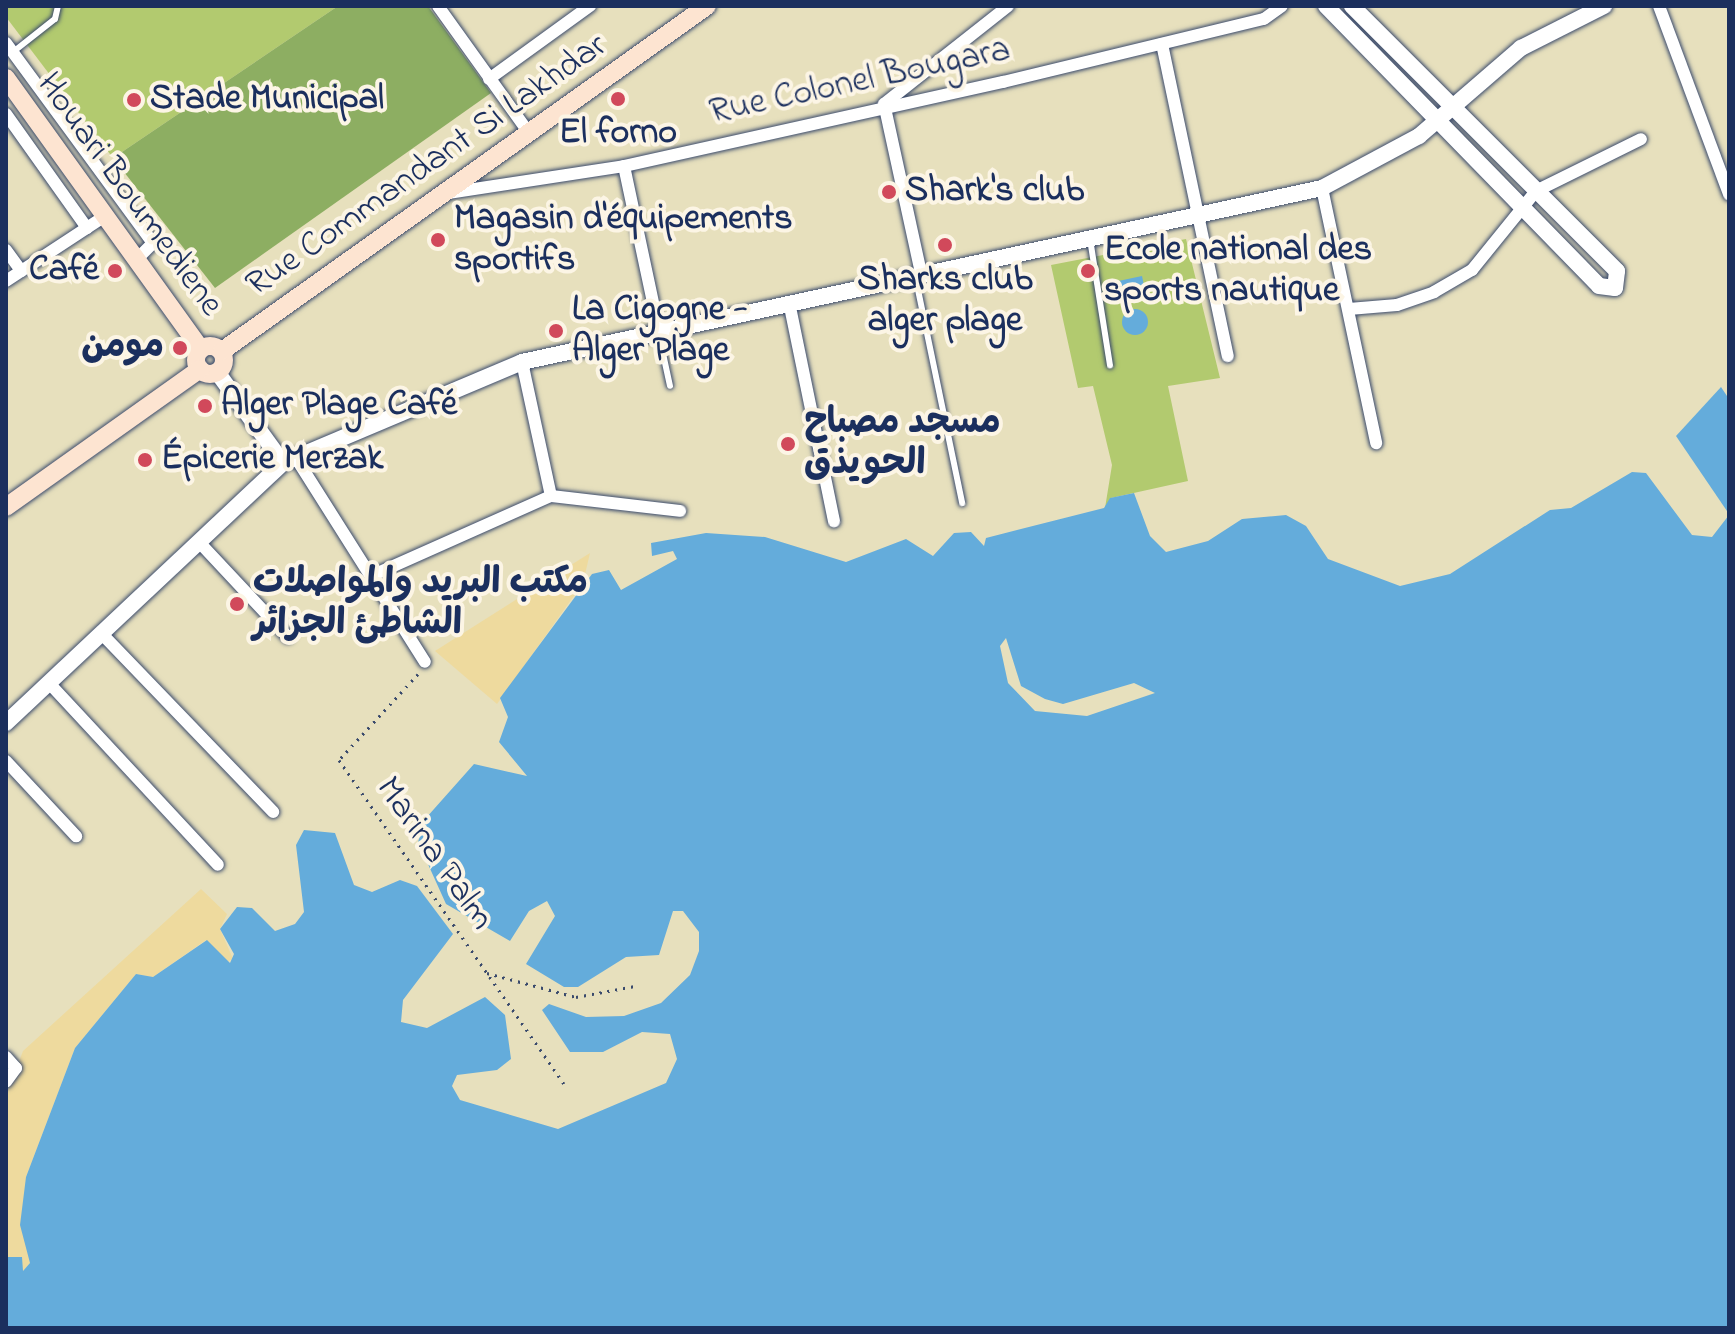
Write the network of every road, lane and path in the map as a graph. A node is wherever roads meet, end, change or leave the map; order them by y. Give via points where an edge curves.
1 (58, 6) edge
2 (590, 6) edge
3 (1008, 6) edge
4 (1282, 6) edge
5 (1326, 6) edge
6 (1352, 6) edge
7 (1604, 6) edge
8 (1659, 6) edge
9 (441, 7) edge
10 (697, 9) edge
11 (1162, 44) junction
12 (9, 47) edge
13 (6, 78) edge
14 (489, 79) junction
15 (884, 104) junction
16 (1454, 108) junction
17 (6, 114) edge
18 (1439, 120) junction
19 (529, 133) junction
20 (1641, 139) dead end
21 (624, 166) junction
22 (1322, 188) junction
23 (1536, 191) junction
24 (444, 193) junction
25 (1729, 194) edge
26 (1526, 209) junction
27 (1193, 213) junction
28 (105, 216) junction
29 (87, 228) junction
30 (1089, 236) junction
31 (6, 250) edge
32 (137, 259) junction
33 (21, 271) junction
34 (918, 273) junction
35 (6, 281) edge
36 (789, 302) junction
37 (1349, 309) junction
38 (659, 331) junction
39 (201, 349) junction
40 (222, 351) junction
41 (1228, 356) dead end
42 (522, 362) junction
43 (1110, 365) dead end
44 (208, 371) junction
45 (670, 386) dead end
46 (1376, 443) dead end
47 (290, 461) junction
48 (551, 496) junction
49 (962, 503) dead end
50 (6, 507) edge
51 (680, 511) dead end
52 (834, 521) dead end
53 (199, 542) junction
54 (371, 576) junction
55 (102, 634) junction
56 (288, 637) dead end
57 (425, 662) joint
58 (49, 683) junction
59 (6, 723) edge
60 (6, 761) edge
61 (273, 812) dead end
62 (76, 836) dead end
63 (218, 865) dead end
64 (487, 973) junction
65 (635, 986) dead end
66 (6, 1057) edge
67 (6, 1082) edge
68 (564, 1084) dead end

1 - 12 lane via 55,19
2 - 14 street
3 - 15 street
4 - 11 street, Rue Colonel Bougara via 1264,19
5 - 18 street
6 - 16 street
7 - 16 street via 1521,48
8 - 25 street
9 - 14 street
10 - 19 main road, Rue Commandant Si Lakhdar
11 - 15 street, Rue Colonel Bougara
11 - 27 street
12 - 32 street via 153,243
13 - 28 main road, Houari Boumediene
14 - 19 street
15 - 21 street, Rue Colonel Bougara
15 - 34 street
16 - 18 street
16 - 23 street
17 - 29 street
18 - 22 street
18 - 26 street
19 - 24 main road, Rue Commandant Si Lakhdar
20 - 23 street
21 - 24 street, Rue Colonel Bougara
21 - 38 street
22 - 27 street
22 - 37 street
23 - 26 street
23 - 26 street via 1617,271 1615,288 1602,289
24 - 40 main road, Rue Commandant Si Lakhdar
26 - 37 street via 1472,270 1434,292 1397,305
27 - 30 street
27 - 41 street
28 - 29 street
28 - 32 main road, Houari Boumediene
29 - 33 street
30 - 34 street
30 - 43 lane
31 - 33 street
32 - 39 main road, Houari Boumediene
33 - 35 street
34 - 36 street
34 - 49 lane
36 - 38 street
36 - 52 street
37 - 46 street
38 - 42 street
38 - 45 lane
39 - 40 main road
39 - 44 main road
40 - 44 main road
42 - 47 street
42 - 48 street
44 - 47 street
44 - 50 main road
47 - 53 street
47 - 54 street
48 - 51 street
48 - 54 street
53 - 55 street
53 - 56 street
54 - 57 street
55 - 58 street
55 - 61 street
57 - 64 path, Marina Palm via 339,760
58 - 59 street
58 - 63 street
60 - 62 street
64 - 65 path via 576,997
64 - 68 path, Marina Palm
66 - 67 street via 16,1068

